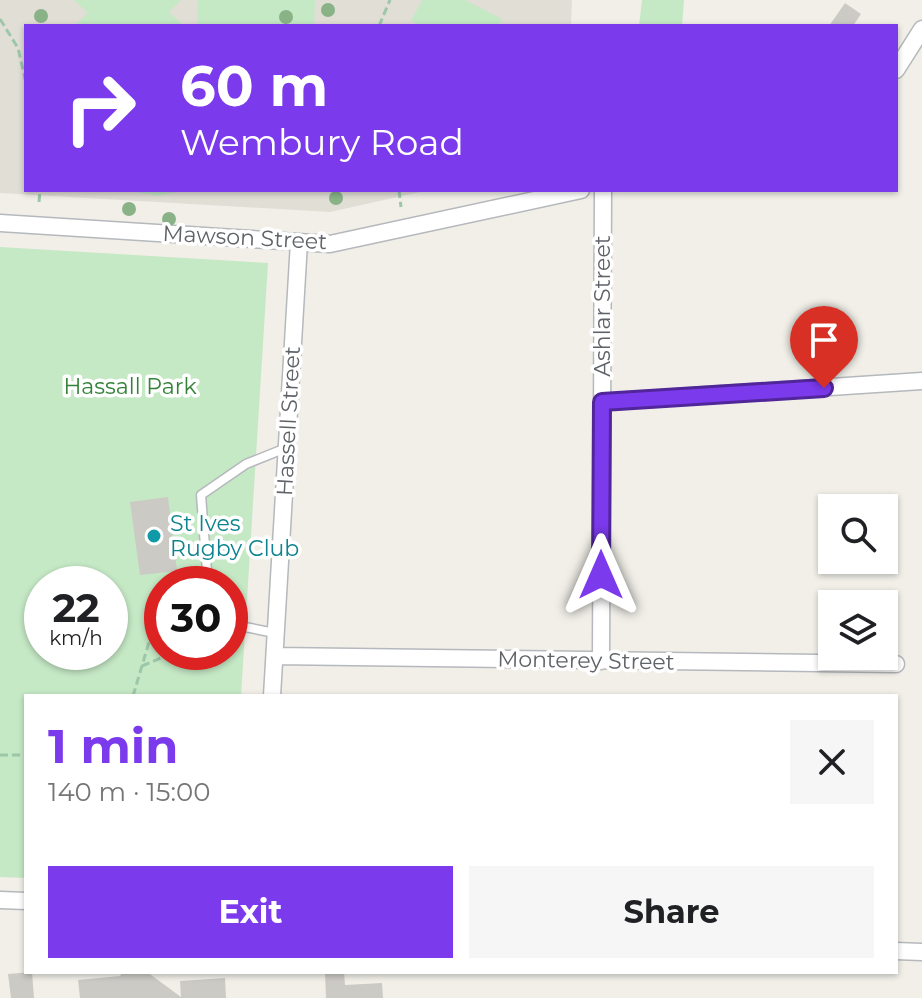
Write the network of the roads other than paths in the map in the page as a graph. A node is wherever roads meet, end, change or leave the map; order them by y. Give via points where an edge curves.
1 (922, 29) edge
2 (898, 67) edge
3 (572, 192) edge
4 (603, 192) edge
5 (0, 223) edge
6 (299, 242) junction
7 (922, 381) edge
8 (602, 402) junction
9 (286, 448) junction
10 (207, 566) edge
11 (248, 628) edge
12 (276, 633) junction
13 (275, 656) junction
14 (601, 661) junction
15 (818, 663) edge
16 (272, 694) edge
17 (0, 900) edge
18 (24, 901) edge
19 (898, 951) edge
20 (922, 952) edge

1 - 2 street
3 - 6 street, Mawson Street via 330,244
4 - 8 street, Ashlar Street
5 - 6 street, Mawson Street
6 - 9 street, Hassell Street
7 - 8 street
8 - 14 street, Ashlar Street
9 - 10 lane via 246,464 201,495
9 - 12 street, Hassell Street
11 - 12 lane
12 - 13 street, Hassell Street
13 - 14 street, Monterey Street
13 - 16 street, Hassell Street
14 - 15 street, Monterey Street
17 - 18 street
19 - 20 street

